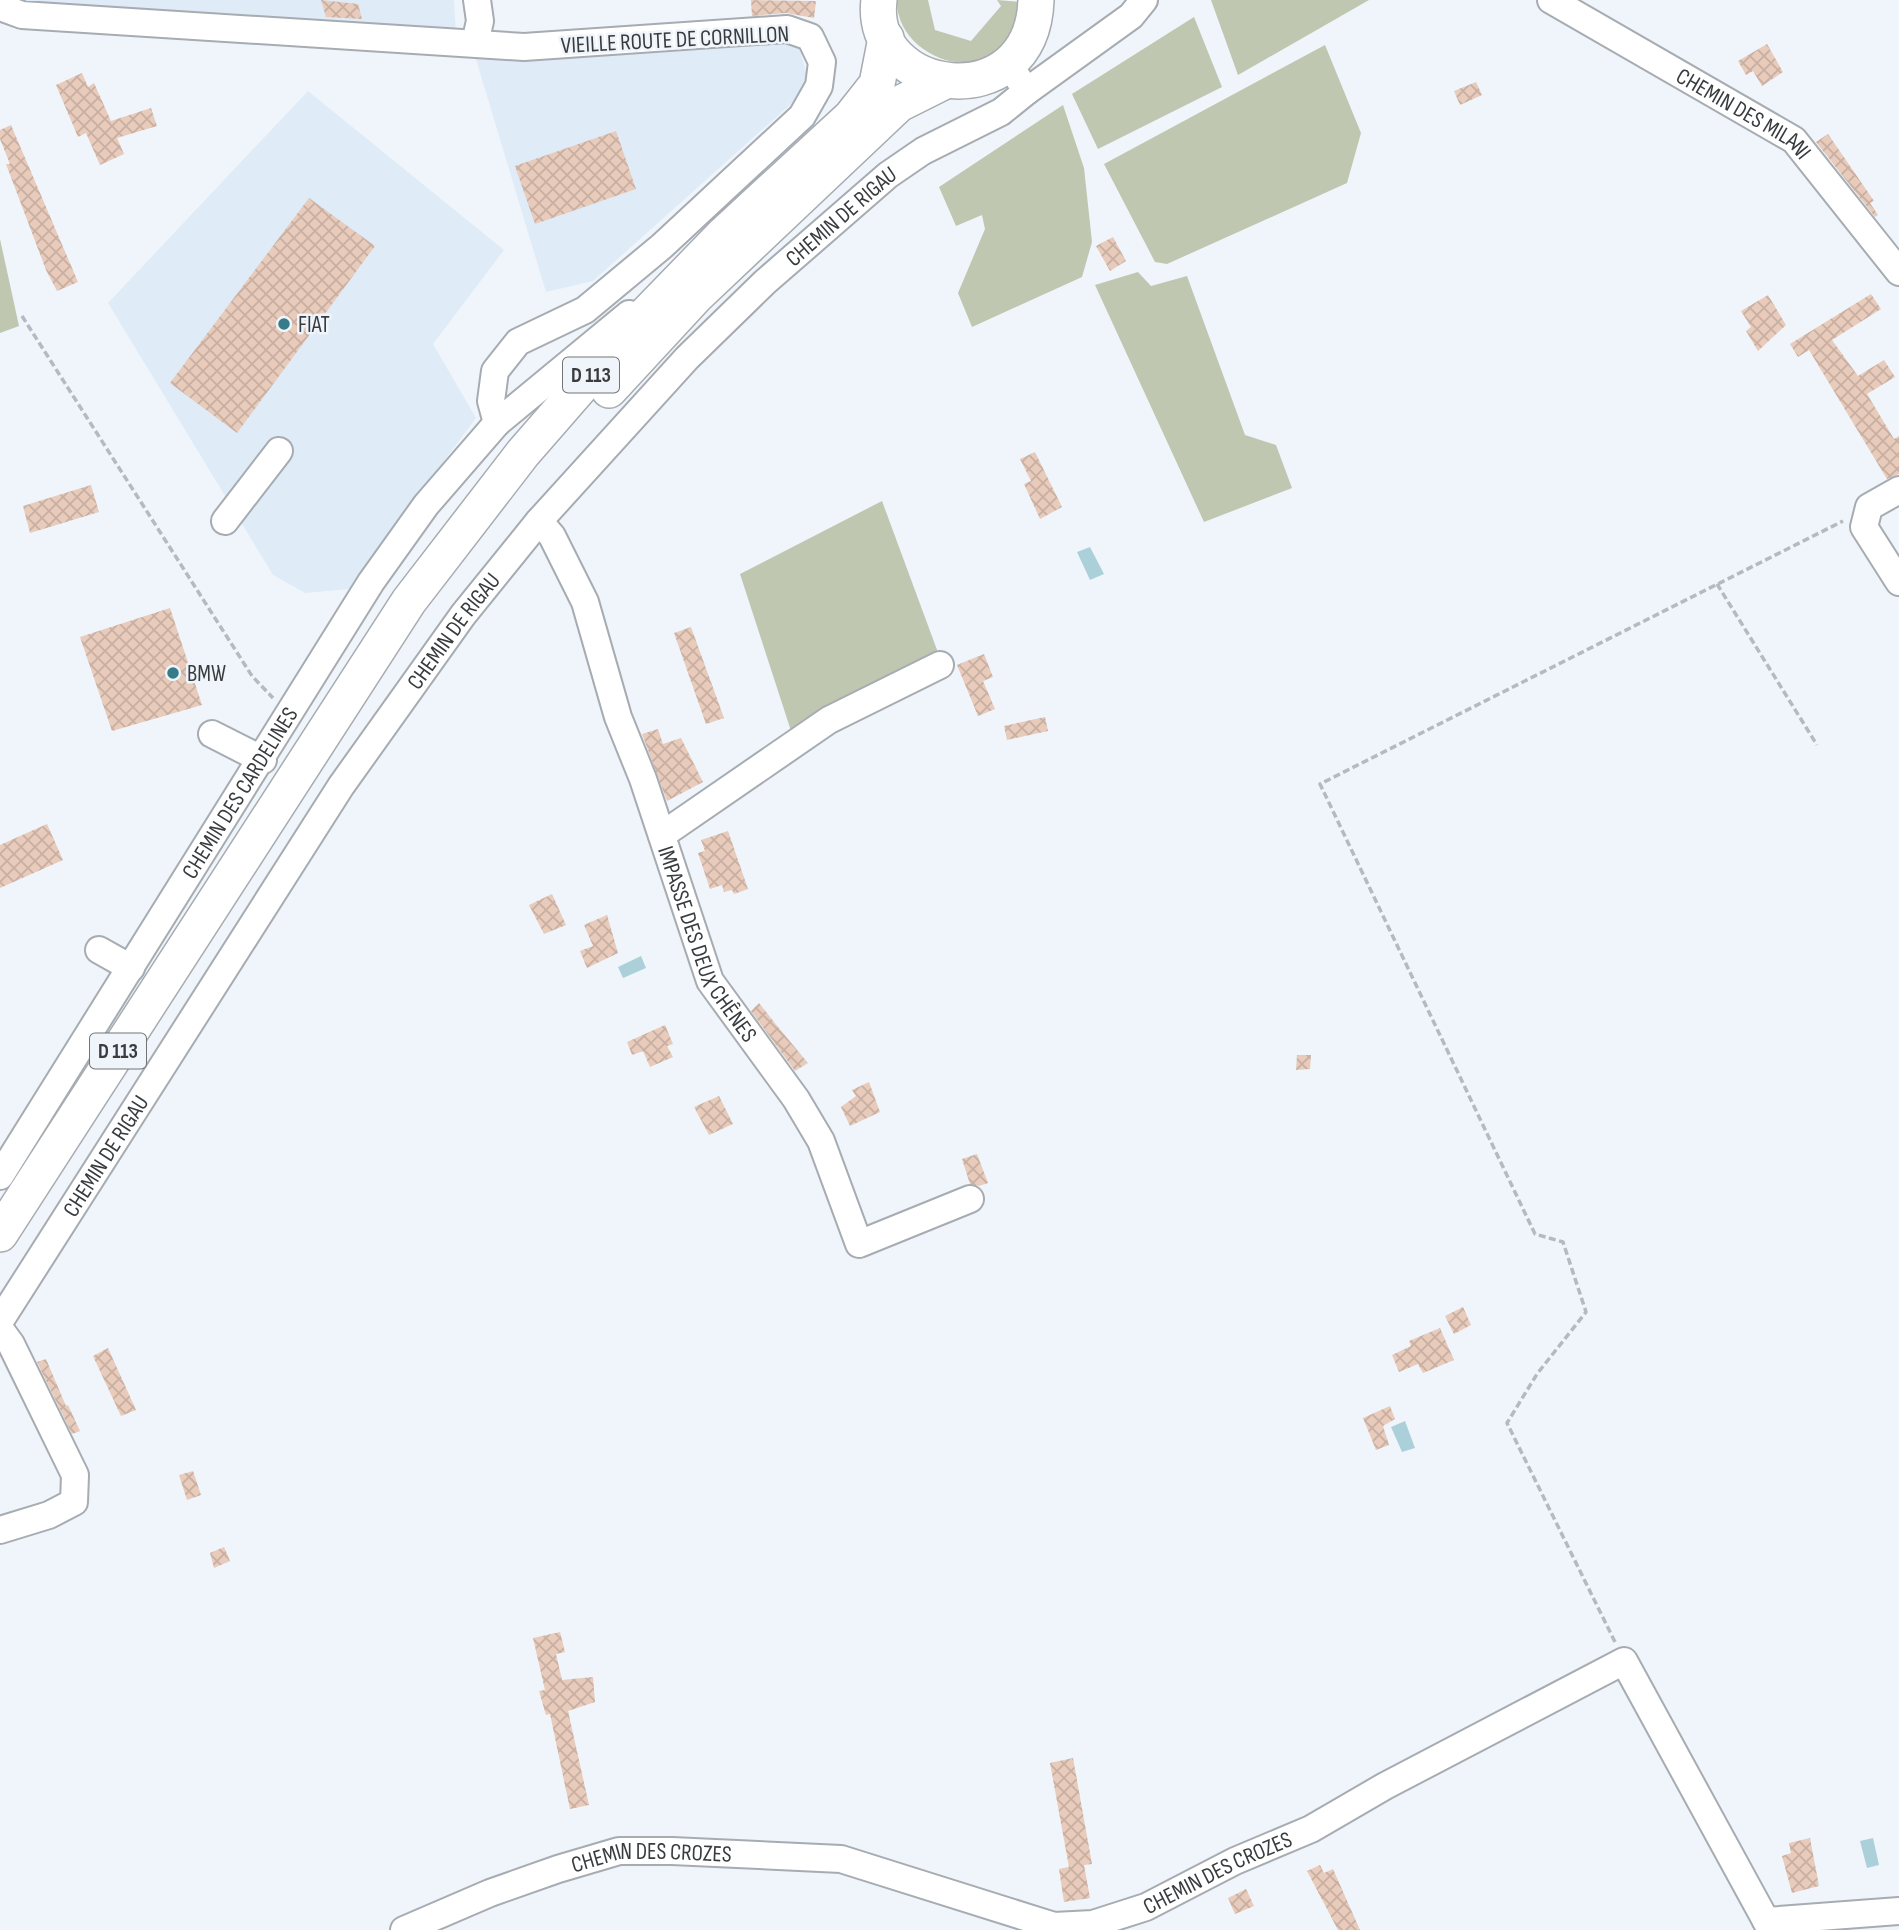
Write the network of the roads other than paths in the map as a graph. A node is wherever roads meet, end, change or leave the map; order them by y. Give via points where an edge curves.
1 (477, 0) edge
2 (1144, 0) edge
3 (1550, 0) edge
4 (1040, 6) edge
5 (0, 7) edge
6 (879, 11) edge
7 (475, 43) junction
8 (1018, 77) junction
9 (945, 81) junction
10 (724, 234) junction
11 (1899, 272) edge
12 (497, 423) junction
13 (279, 451) dead end
14 (1899, 490) edge
15 (225, 521) dead end
16 (539, 522) junction
17 (1899, 582) edge
18 (940, 665) dead end
19 (212, 734) dead end
20 (319, 740) junction
21 (263, 760) junction
22 (662, 835) junction
23 (99, 950) dead end
24 (131, 968) junction
25 (0, 1176) edge
26 (970, 1199) dead end
27 (0, 1234) edge
28 (0, 1321) edge
29 (0, 1329) edge
30 (0, 1530) edge
31 (1899, 1911) edge
32 (1768, 1925) edge
33 (404, 1930) edge

1 - 7 street via 480,20
2 - 8 street via 1131,16
3 - 11 street, CHEMIN DES MILANI via 1794,140
4 - 8 main road
5 - 7 street, VIEILLE ROUTE DE CORNILLON via 22,15
6 - 9 main road via 911,67
6 - 10 main road, D 113 via 877,84 851,117
7 - 12 street, VIEILLE ROUTE DE CORNILLON via 524,47 787,29 810,37 822,62 819,86 802,116 662,246 585,310 518,342 495,371 491,401
8 - 9 main road
8 - 16 street, CHEMIN DE RIGAU via 1001,112 923,151 888,175 765,282 687,358
9 - 20 main road, D 113 via 899,104 695,297 493,525 341,722
10 - 12 street, CHEMIN DES CARDELINES
10 - 20 main road, D 113 via 624,337 523,453 409,601
12 - 21 street, CHEMIN DES CARDELINES via 426,505 371,582
13 - 15 street
14 - 17 street via 1869,508 1864,527
16 - 22 street, IMPASSE DES DEUX CHÊNES via 552,536 585,602 618,717
16 - 28 street, CHEMIN DE RIGAU via 463,615 341,786
18 - 22 street via 829,720
19 - 21 street
20 - 27 main road, D 113
21 - 24 street, CHEMIN DES CARDELINES
22 - 26 street, IMPASSE DES DEUX CHÊNES via 710,981 821,1141 859,1244
23 - 24 street
24 - 25 street, CHEMIN DES CARDELINES
29 - 30 street via 75,1475 74,1502
31 - 32 street
32 - 33 street, CHEMIN DES CROZES via 1625,1661 1311,1829 1235,1861 1146,1907 1093,1924 1054,1926 841,1859 619,1851 490,1893

